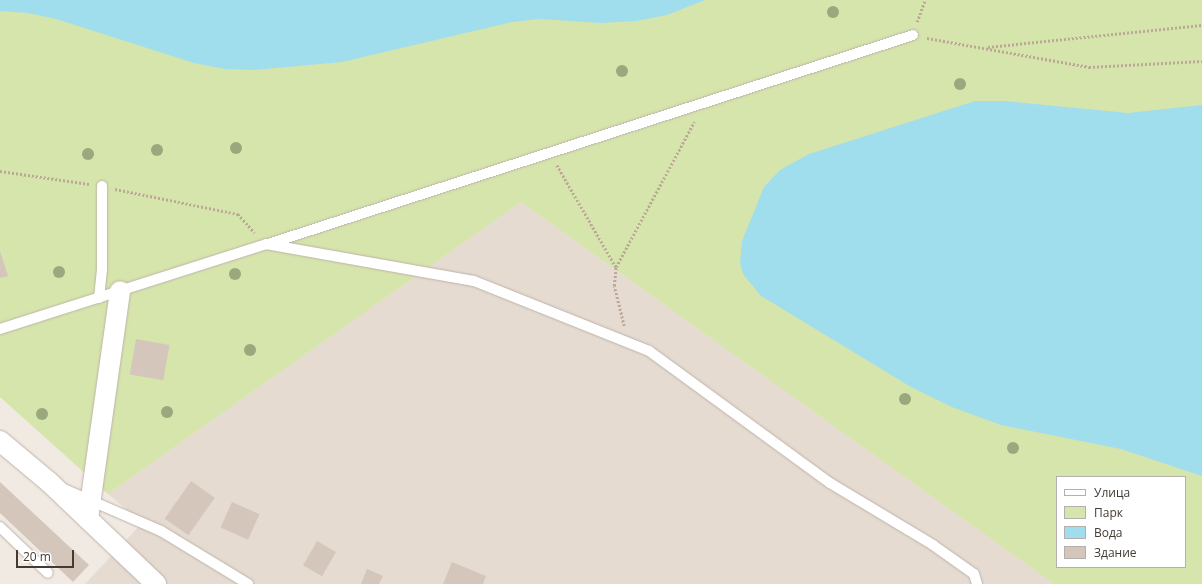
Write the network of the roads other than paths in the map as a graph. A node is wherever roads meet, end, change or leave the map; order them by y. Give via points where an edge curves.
1 (912, 35) road end
2 (102, 186) road end
3 (266, 244) junction
4 (120, 291) junction
5 (99, 298) junction
6 (0, 329) edge
7 (0, 441) edge
8 (49, 482) junction
9 (89, 500) junction
10 (88, 519) junction
11 (0, 527) edge
12 (48, 573) dead end
13 (156, 584) edge
14 (248, 584) edge
15 (977, 584) edge

1 - 3 lane
2 - 5 lane via 102,270
3 - 4 lane
3 - 15 lane via 474,281 649,351 830,483 933,545 974,574
4 - 5 lane
4 - 9 street
5 - 6 lane
7 - 8 street
8 - 9 lane
8 - 10 street
9 - 10 street
9 - 14 lane via 161,531
10 - 13 street
11 - 12 lane

